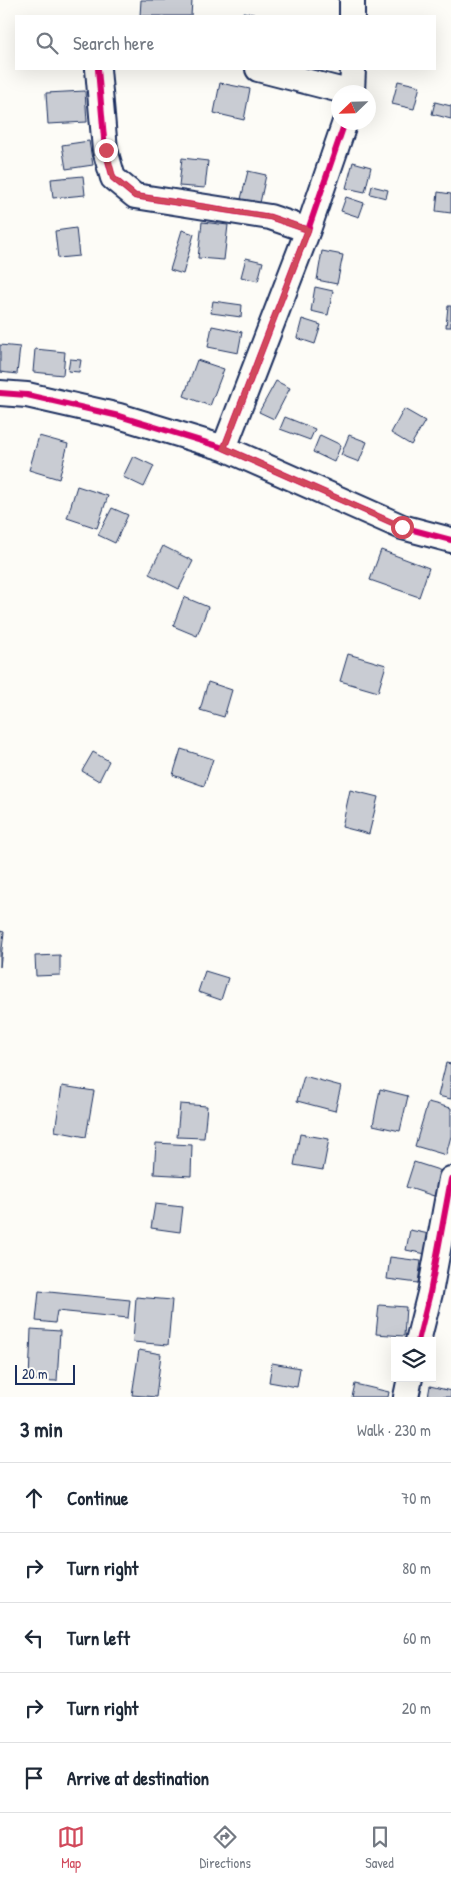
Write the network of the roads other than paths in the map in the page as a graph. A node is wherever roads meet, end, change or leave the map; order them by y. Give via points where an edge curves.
1 (352, 0) edge
2 (352, 15) edge
3 (98, 70) edge
4 (262, 70) edge
5 (353, 70) edge
6 (351, 85) edge
7 (331, 87) edge
8 (342, 130) edge
9 (308, 230) junction
10 (0, 393) edge
11 (224, 448) junction
12 (451, 540) edge
13 (451, 1179) edge
14 (419, 1337) edge
15 (409, 1382) edge
16 (406, 1397) edge

1 - 2 street
3 - 9 street via 106,150 113,178 135,196 270,217
4 - 7 street
5 - 6 street
8 - 9 street
9 - 11 street
10 - 11 street via 27,395 119,416
11 - 12 street via 402,527
13 - 14 street
15 - 16 street

